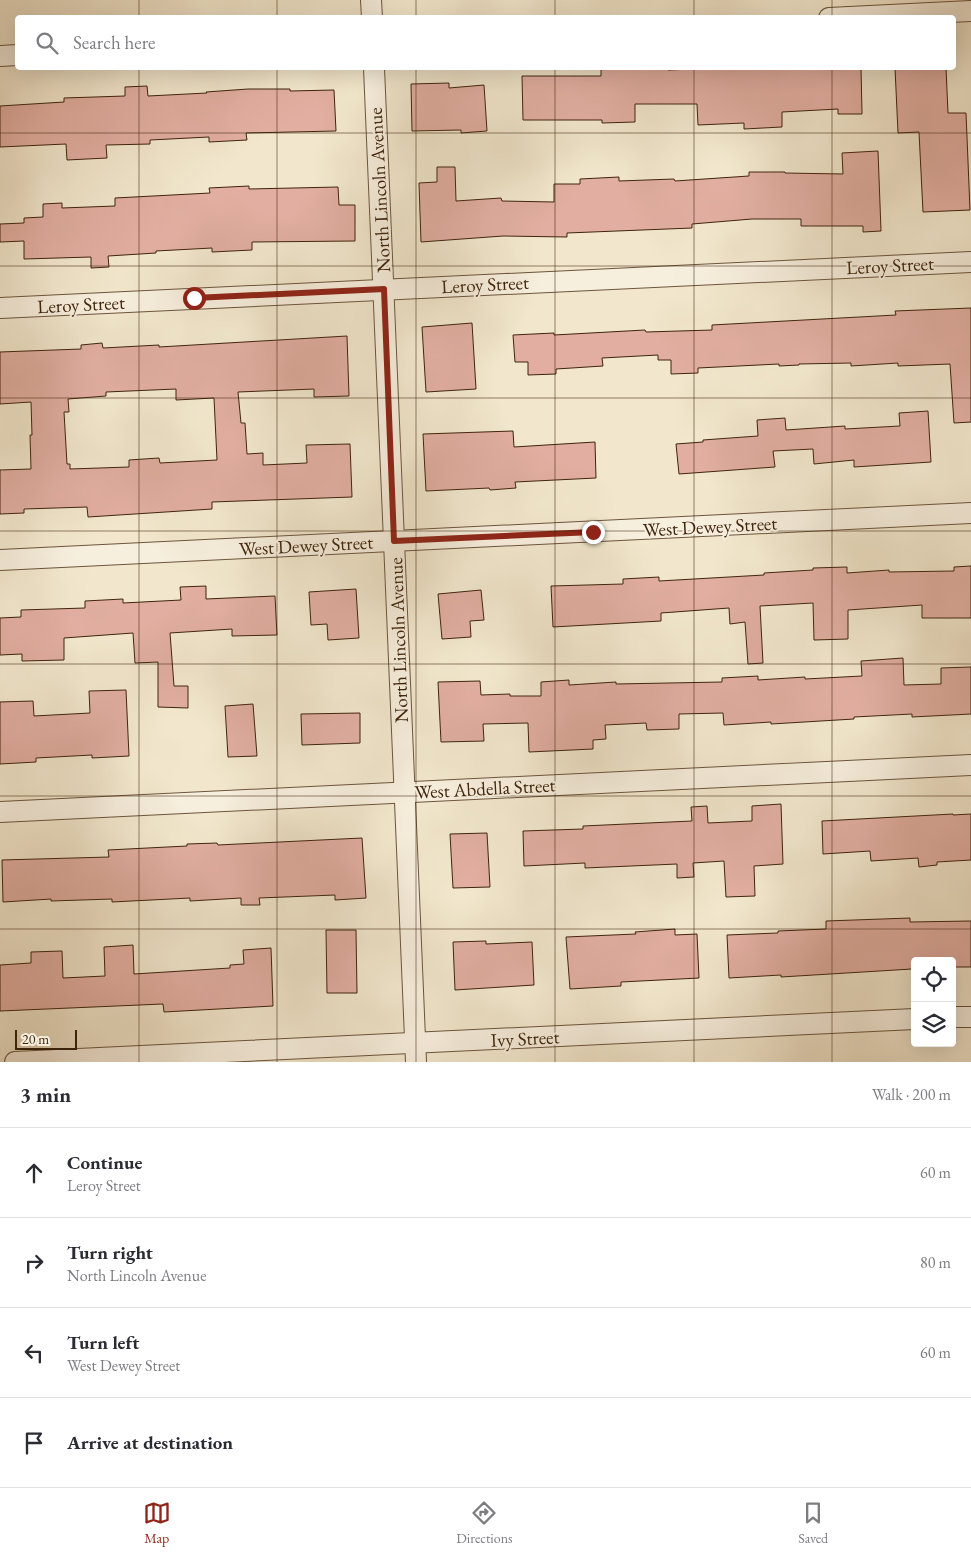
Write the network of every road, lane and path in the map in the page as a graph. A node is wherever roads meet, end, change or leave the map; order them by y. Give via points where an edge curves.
1 (371, 0) edge
2 (971, 11) edge
3 (372, 15) edge
4 (889, 15) edge
5 (15, 55) edge
6 (0, 56) edge
7 (374, 70) edge
8 (971, 262) edge
9 (384, 289) junction
10 (0, 308) edge
11 (971, 513) edge
12 (394, 541) junction
13 (0, 560) edge
14 (971, 765) edge
15 (405, 792) junction
16 (0, 812) edge
17 (971, 1017) edge
18 (956, 1018) edge
19 (911, 1019) edge
20 (415, 1052) edge
21 (15, 1062) edge

1 - 3 street
2 - 4 street
5 - 6 street
7 - 9 street, North Lincoln Avenue
8 - 9 street, Leroy Street
9 - 10 street, Leroy Street
9 - 12 street, North Lincoln Avenue
11 - 12 street, West Dewey Street
12 - 13 street, West Dewey Street
12 - 15 street, North Lincoln Avenue
14 - 15 street, West Abdella Street
15 - 16 street, West Abdella Street
15 - 20 street, North Lincoln Avenue
17 - 18 street
19 - 20 street, Ivy Street
20 - 21 street, Ivy Street

